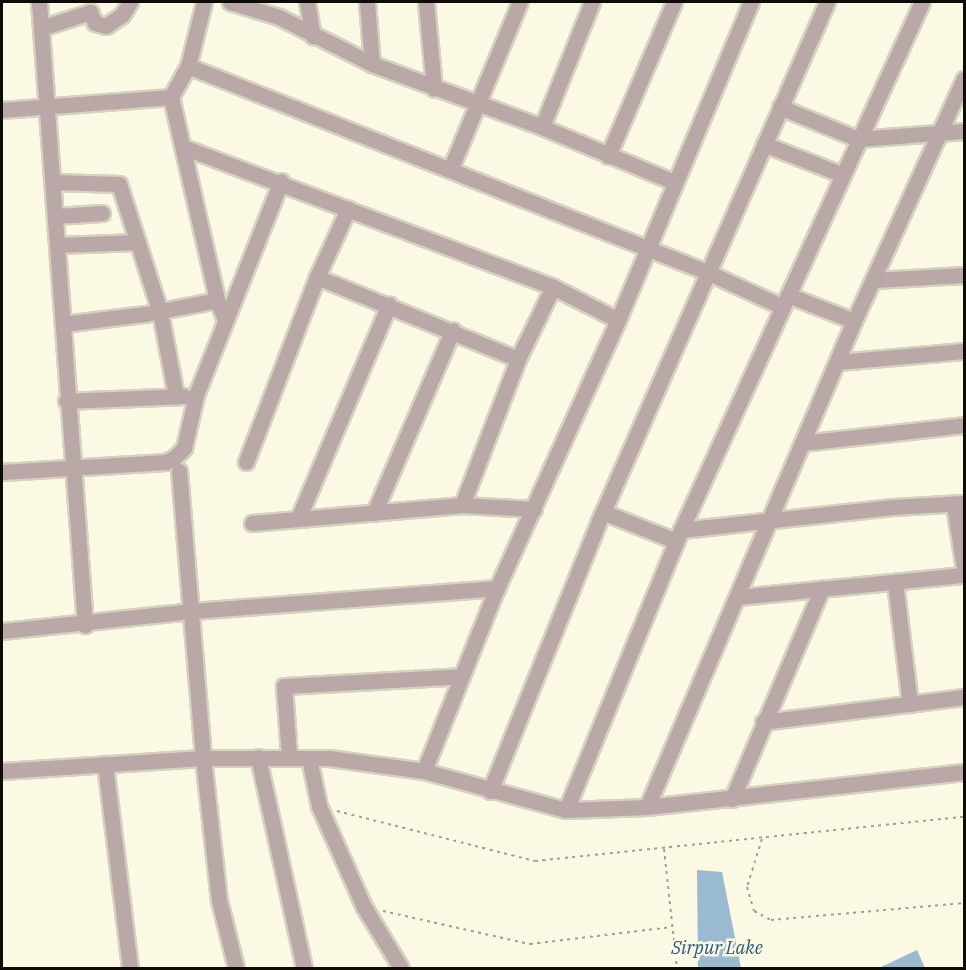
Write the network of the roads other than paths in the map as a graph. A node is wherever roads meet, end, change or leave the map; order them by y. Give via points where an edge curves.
1 (39, 2) edge
2 (130, 2) edge
3 (204, 2) edge
4 (231, 2) edge
5 (307, 2) edge
6 (367, 2) edge
7 (426, 2) edge
8 (520, 2) edge
9 (592, 2) edge
10 (674, 2) edge
11 (752, 2) edge
12 (827, 2) edge
13 (922, 2) edge
14 (41, 28) junction
15 (313, 36) junction
16 (372, 64) junction
17 (188, 66) junction
18 (964, 79) edge
19 (434, 89) junction
20 (171, 97) junction
21 (479, 103) junction
22 (48, 106) junction
23 (780, 107) junction
24 (2, 110) edge
25 (542, 127) junction
26 (964, 131) edge
27 (939, 135) junction
28 (858, 139) junction
29 (764, 144) junction
30 (183, 147) junction
31 (608, 156) junction
32 (450, 170) junction
33 (841, 174) junction
34 (281, 181) junction
35 (54, 182) junction
36 (674, 182) junction
37 (348, 209) junction
38 (102, 213) dead end
39 (56, 216) junction
40 (138, 242) junction
41 (58, 245) junction
42 (648, 251) junction
43 (707, 272) junction
44 (964, 275) edge
45 (317, 277) junction
46 (874, 280) junction
47 (553, 287) junction
48 (217, 300) junction
49 (785, 301) junction
50 (389, 305) junction
51 (160, 312) junction
52 (225, 320) junction
53 (618, 320) junction
54 (854, 321) junction
55 (63, 324) junction
56 (453, 330) junction
57 (964, 351) edge
58 (518, 358) junction
59 (838, 362) junction
60 (196, 395) junction
61 (176, 396) junction
62 (66, 401) junction
63 (964, 425) edge
64 (802, 443) junction
65 (246, 462) dead end
66 (71, 468) junction
67 (179, 471) dead end
68 (2, 472) edge
69 (959, 504) edge
70 (462, 505) junction
71 (534, 509) junction
72 (603, 512) junction
73 (374, 513) junction
74 (298, 519) junction
75 (768, 522) junction
76 (252, 523) dead end
77 (679, 535) junction
78 (964, 569) edge
79 (964, 575) edge
80 (896, 583) junction
81 (497, 588) junction
82 (822, 588) junction
83 (738, 597) junction
84 (193, 611) junction
85 (85, 625) junction
86 (2, 631) edge
87 (462, 676) junction
88 (964, 697) edge
89 (910, 704) junction
90 (763, 722) junction
91 (289, 756) junction
92 (258, 757) junction
93 (203, 758) junction
94 (309, 758) junction
95 (105, 764) junction
96 (2, 771) edge
97 (424, 771) junction
98 (964, 772) edge
99 (490, 791) junction
100 (732, 799) junction
101 (647, 807) junction
102 (566, 810) junction
103 (130, 969) edge
104 (236, 969) edge
105 (304, 969) edge
106 (401, 969) edge

1 - 14 street
2 - 14 street via 122,15 106,26 95,23 90,12
3 - 17 street
4 - 15 street via 279,17
5 - 15 street
6 - 16 street
7 - 19 street
8 - 21 street
9 - 25 street
10 - 31 street
11 - 36 street
12 - 23 street
13 - 28 street
14 - 22 street
15 - 16 street
16 - 19 street
17 - 20 street
17 - 32 street
18 - 27 street
19 - 21 street
20 - 22 street
20 - 30 street
21 - 25 street
21 - 32 street
22 - 24 street
22 - 35 street
23 - 28 street
23 - 29 street
25 - 31 street
26 - 27 street
27 - 28 street
27 - 46 street
28 - 33 street
29 - 33 street
29 - 43 street
30 - 34 street
30 - 48 street
31 - 36 street
32 - 42 street
33 - 49 street
34 - 37 street
34 - 52 street
35 - 39 street
35 - 40 street via 119,184
36 - 42 street
37 - 45 street
37 - 47 street
38 - 39 street
39 - 41 street
40 - 41 street
40 - 51 street
41 - 55 street
42 - 43 street
42 - 53 street
43 - 49 street
43 - 72 street
44 - 46 street
45 - 50 street
45 - 65 street
46 - 54 street
47 - 53 street
47 - 58 street
48 - 51 street
48 - 52 street
49 - 54 street
49 - 77 street
50 - 56 street
50 - 74 street
51 - 55 street
51 - 61 street
52 - 60 street
53 - 71 street
54 - 59 street
55 - 62 street
56 - 58 street
56 - 73 street
57 - 59 street
58 - 70 street
59 - 64 street
60 - 61 street
60 - 66 street via 184,448 174,458 166,462
61 - 62 street
62 - 66 street
63 - 64 street
64 - 75 street
66 - 68 street
66 - 85 street
67 - 84 street
69 - 75 street via 893,507
69 - 78 street
70 - 71 street
70 - 73 street
71 - 81 street
72 - 77 street
72 - 99 street
73 - 74 street
74 - 76 street
75 - 77 street
75 - 83 street
77 - 102 street
79 - 80 street
80 - 82 street
80 - 89 street
81 - 84 street
81 - 87 street
82 - 83 street
82 - 90 street
83 - 101 street
84 - 85 street
84 - 93 street
85 - 86 street
87 - 91 street via 284,686
87 - 97 street
88 - 89 street
89 - 90 street
90 - 100 street
91 - 92 street
91 - 94 street
92 - 93 street
92 - 105 street
93 - 95 street
93 - 104 street via 219,900
94 - 97 street
94 - 106 street via 319,806 364,907
95 - 96 street
95 - 103 street
97 - 99 street
98 - 100 street
99 - 102 street
100 - 101 street
101 - 102 street

